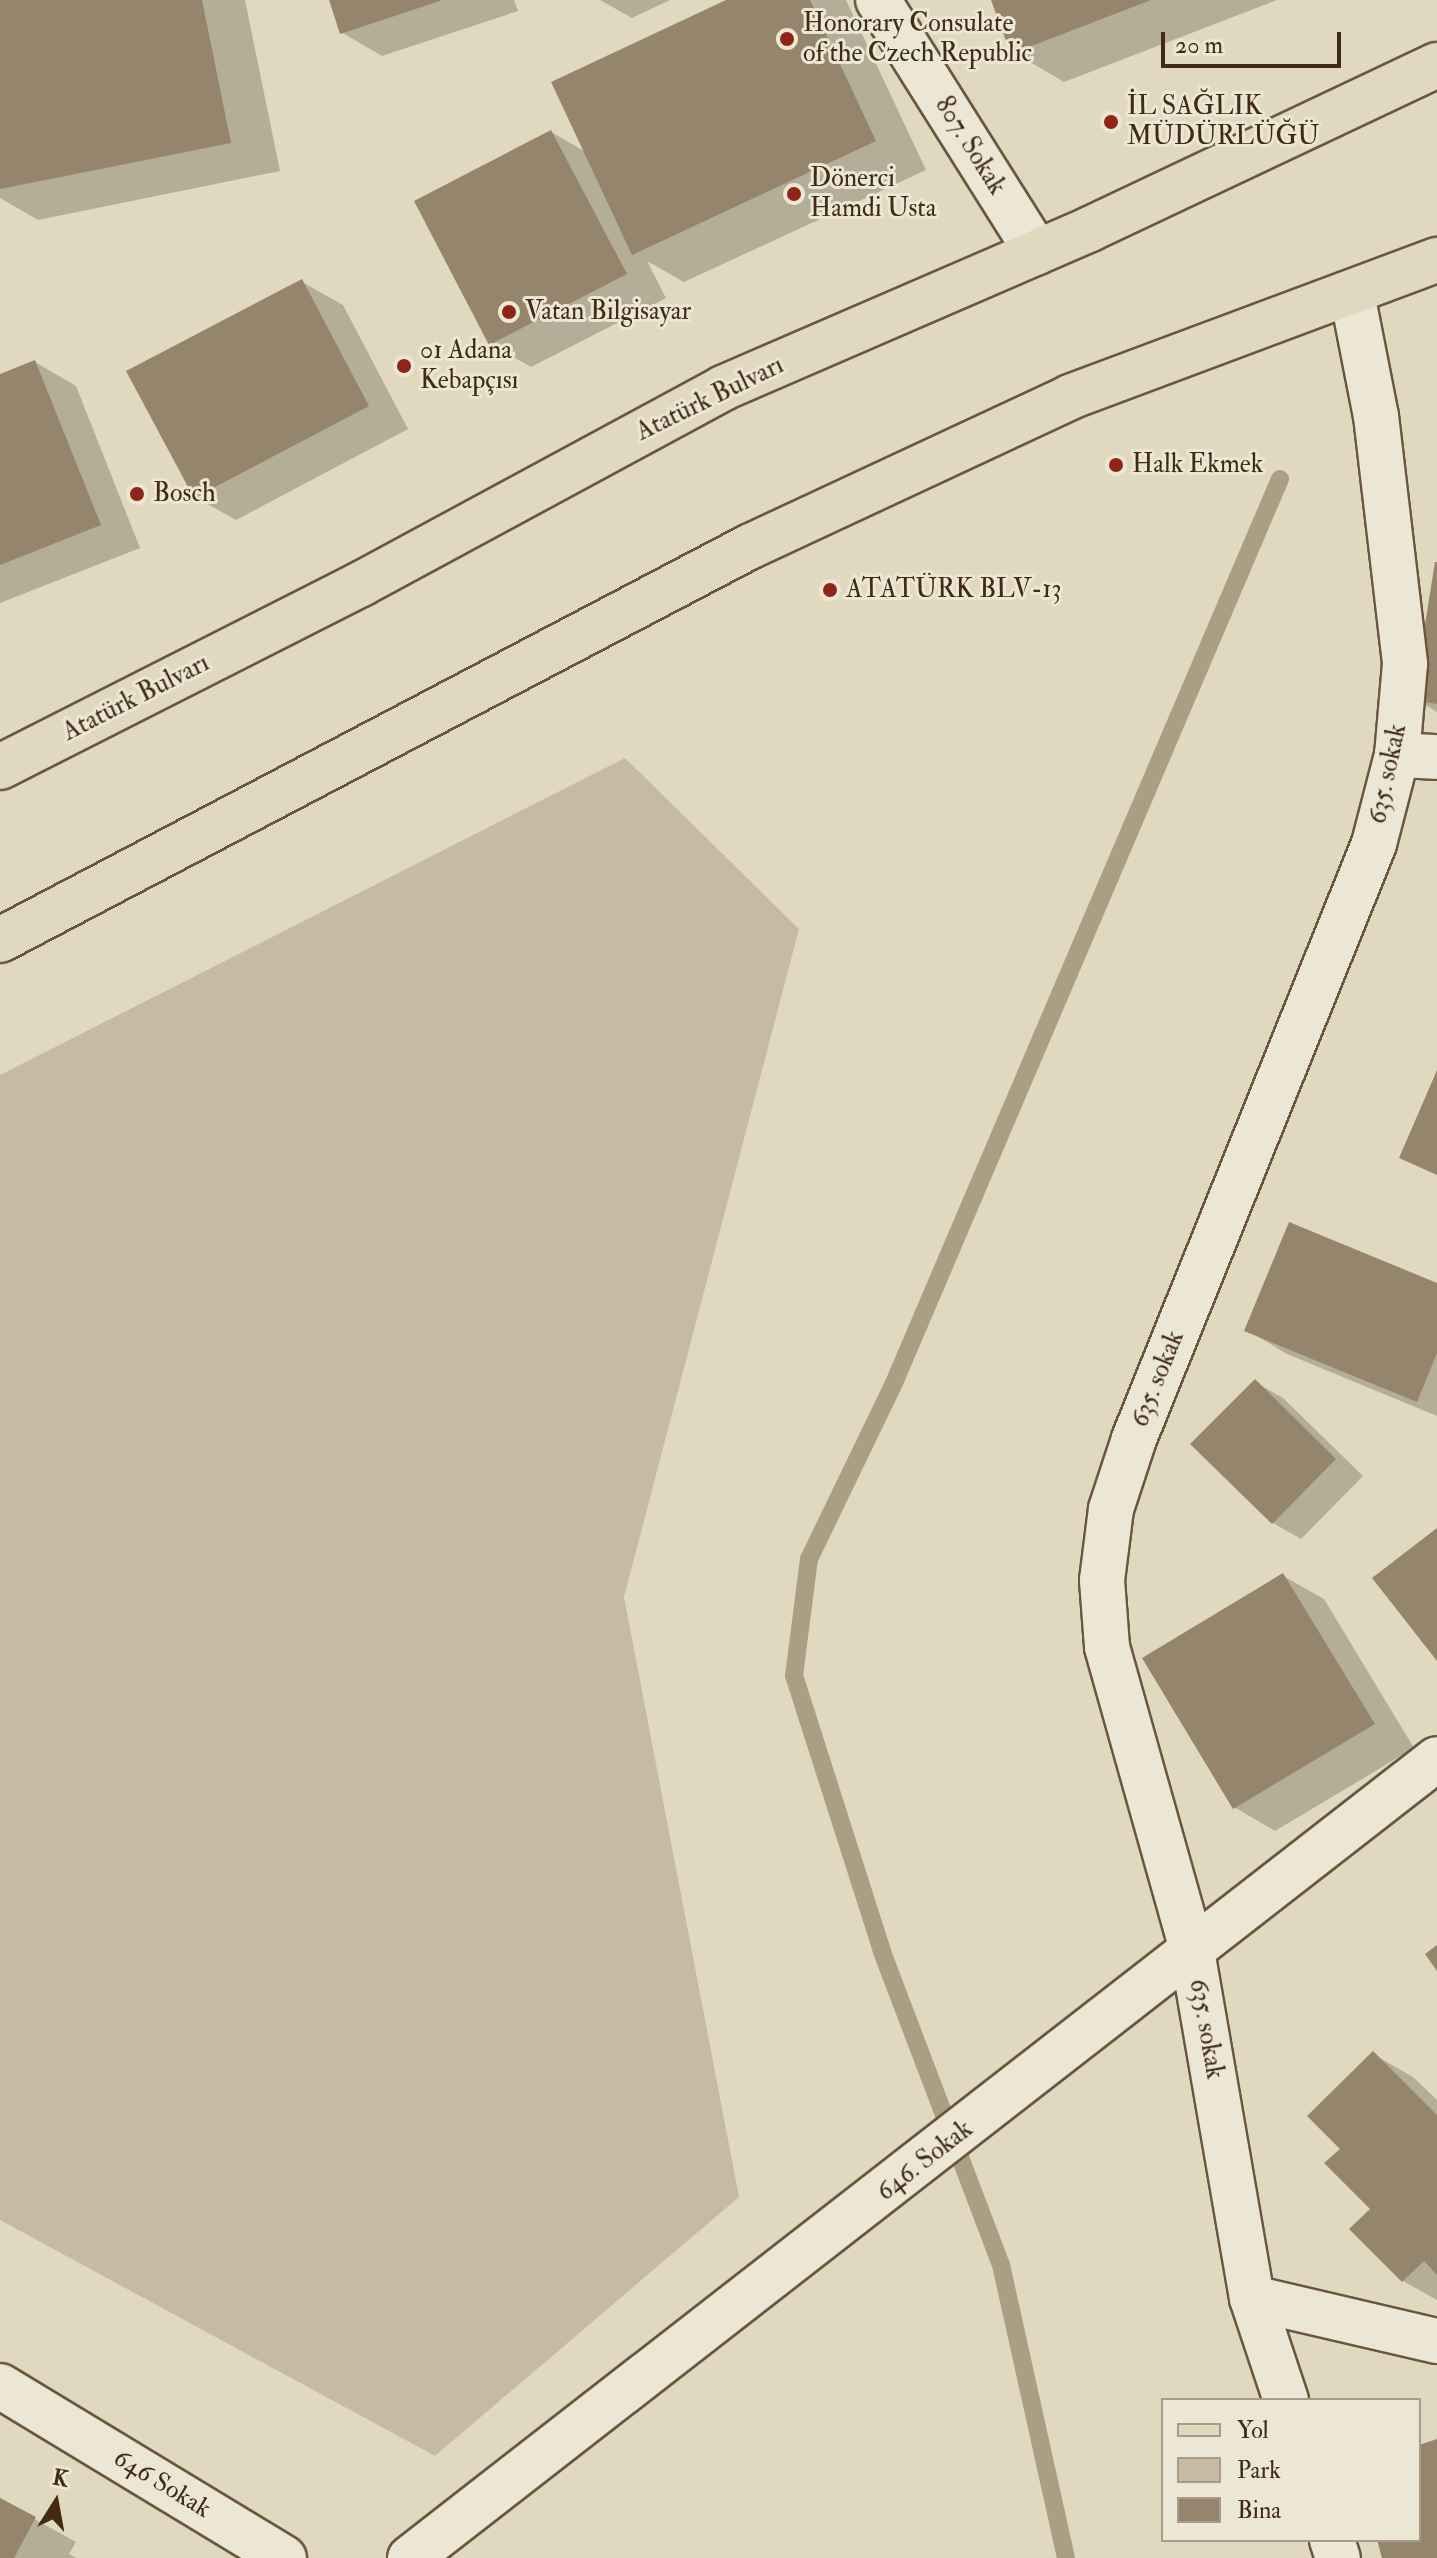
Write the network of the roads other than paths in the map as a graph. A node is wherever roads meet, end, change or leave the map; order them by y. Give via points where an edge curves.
1 (878, 0) edge
2 (1437, 65) edge
3 (1037, 252) junction
4 (1437, 260) edge
5 (1352, 294) junction
6 (1417, 756) edge
7 (0, 767) edge
8 (0, 940) edge
9 (1437, 1759) edge
10 (1191, 1945) junction
11 (1252, 2298) junction
12 (1437, 2341) edge
13 (0, 2386) edge
14 (1285, 2398) edge
15 (284, 2558) edge
16 (410, 2558) edge

1 - 3 street, 807. Sokak
2 - 3 main road, Atatürk Bulvarı
3 - 7 main road, Atatürk Bulvarı via 723,388 361,584
4 - 5 main road
5 - 6 street, 635. sokak via 1376,416
5 - 8 main road via 1070,397 749,547
6 - 10 street, 635. sokak via 1374,844 1111,1509 1102,1580 1107,1647
9 - 10 street, 646. Sokak
10 - 11 street, 635. sokak
10 - 16 street, 646. Sokak via 1145,1991
11 - 12 street
11 - 14 street, 635. sokak
13 - 15 street, 646 Sokak

